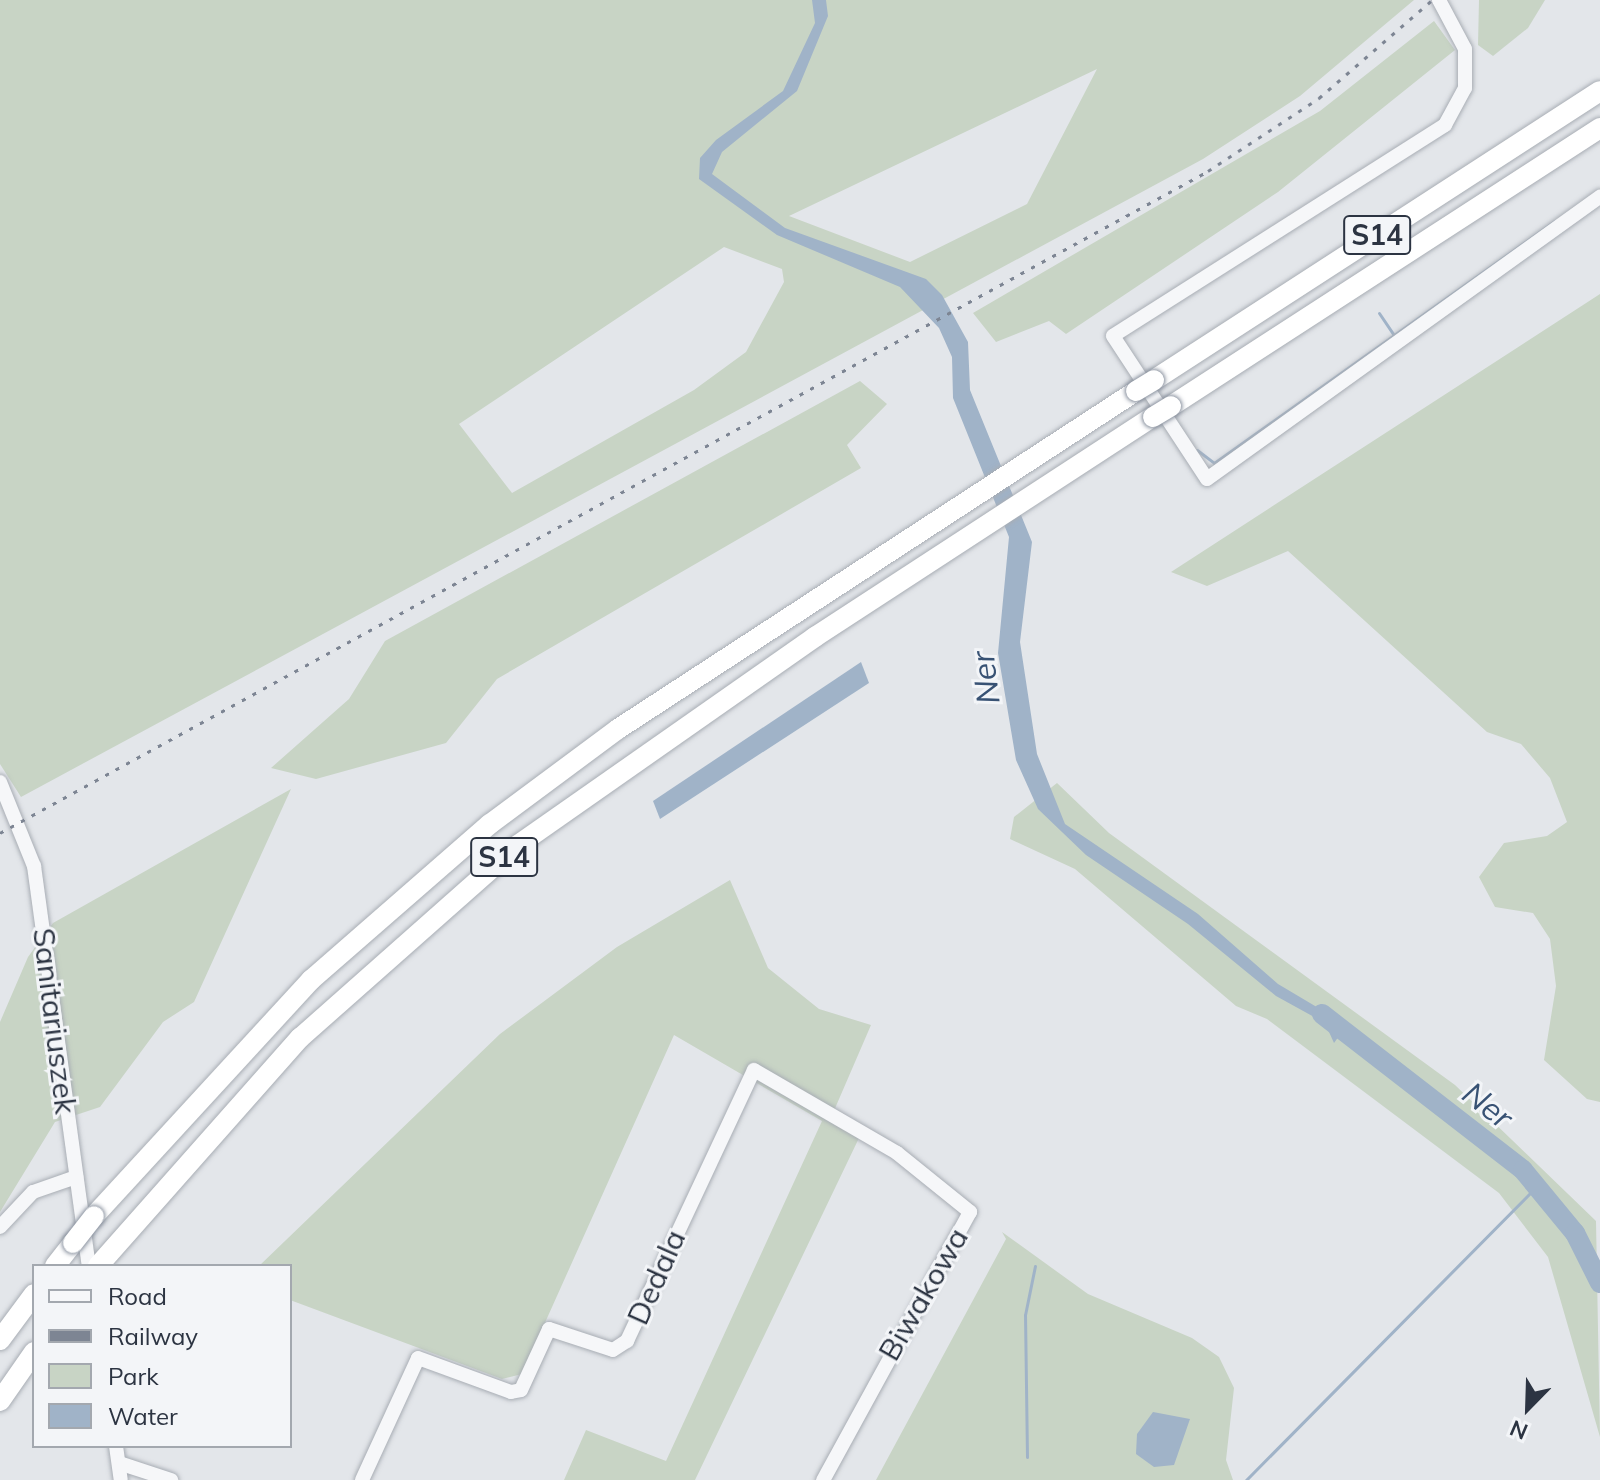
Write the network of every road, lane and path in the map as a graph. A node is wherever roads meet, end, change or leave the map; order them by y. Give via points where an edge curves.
1 (1439, 0) edge
2 (1600, 91) edge
3 (1600, 128) edge
4 (1600, 197) edge
5 (0, 782) edge
6 (754, 1070) joint
7 (76, 1177) junction
8 (0, 1227) edge
9 (57, 1264) edge
10 (96, 1264) edge
11 (97, 1264) edge
12 (32, 1297) edge
13 (0, 1340) edge
14 (32, 1355) edge
15 (0, 1401) edge
16 (116, 1448) edge
17 (119, 1463) junction
18 (121, 1480) edge
19 (171, 1480) edge
20 (362, 1480) edge
21 (823, 1480) edge

1 - 4 street via 1465,49 1465,88 1445,125 1113,336 1207,479
2 - 9 highway, S14, bridge via 618,729 479,833 258,1033
3 - 11 highway, S14, bridge via 976,533 518,845 300,1038
5 - 7 street, Sanitariuszek via 34,866
6 - 20 street, Dedala via 627,1341 613,1350 549,1329 521,1390 511,1392 418,1358
6 - 21 street, Biwakowa via 897,1153 970,1212
7 - 8 street via 33,1192
7 - 10 street, Sanitariuszek
12 - 13 highway
14 - 15 highway
16 - 17 street
17 - 18 street
17 - 19 street

